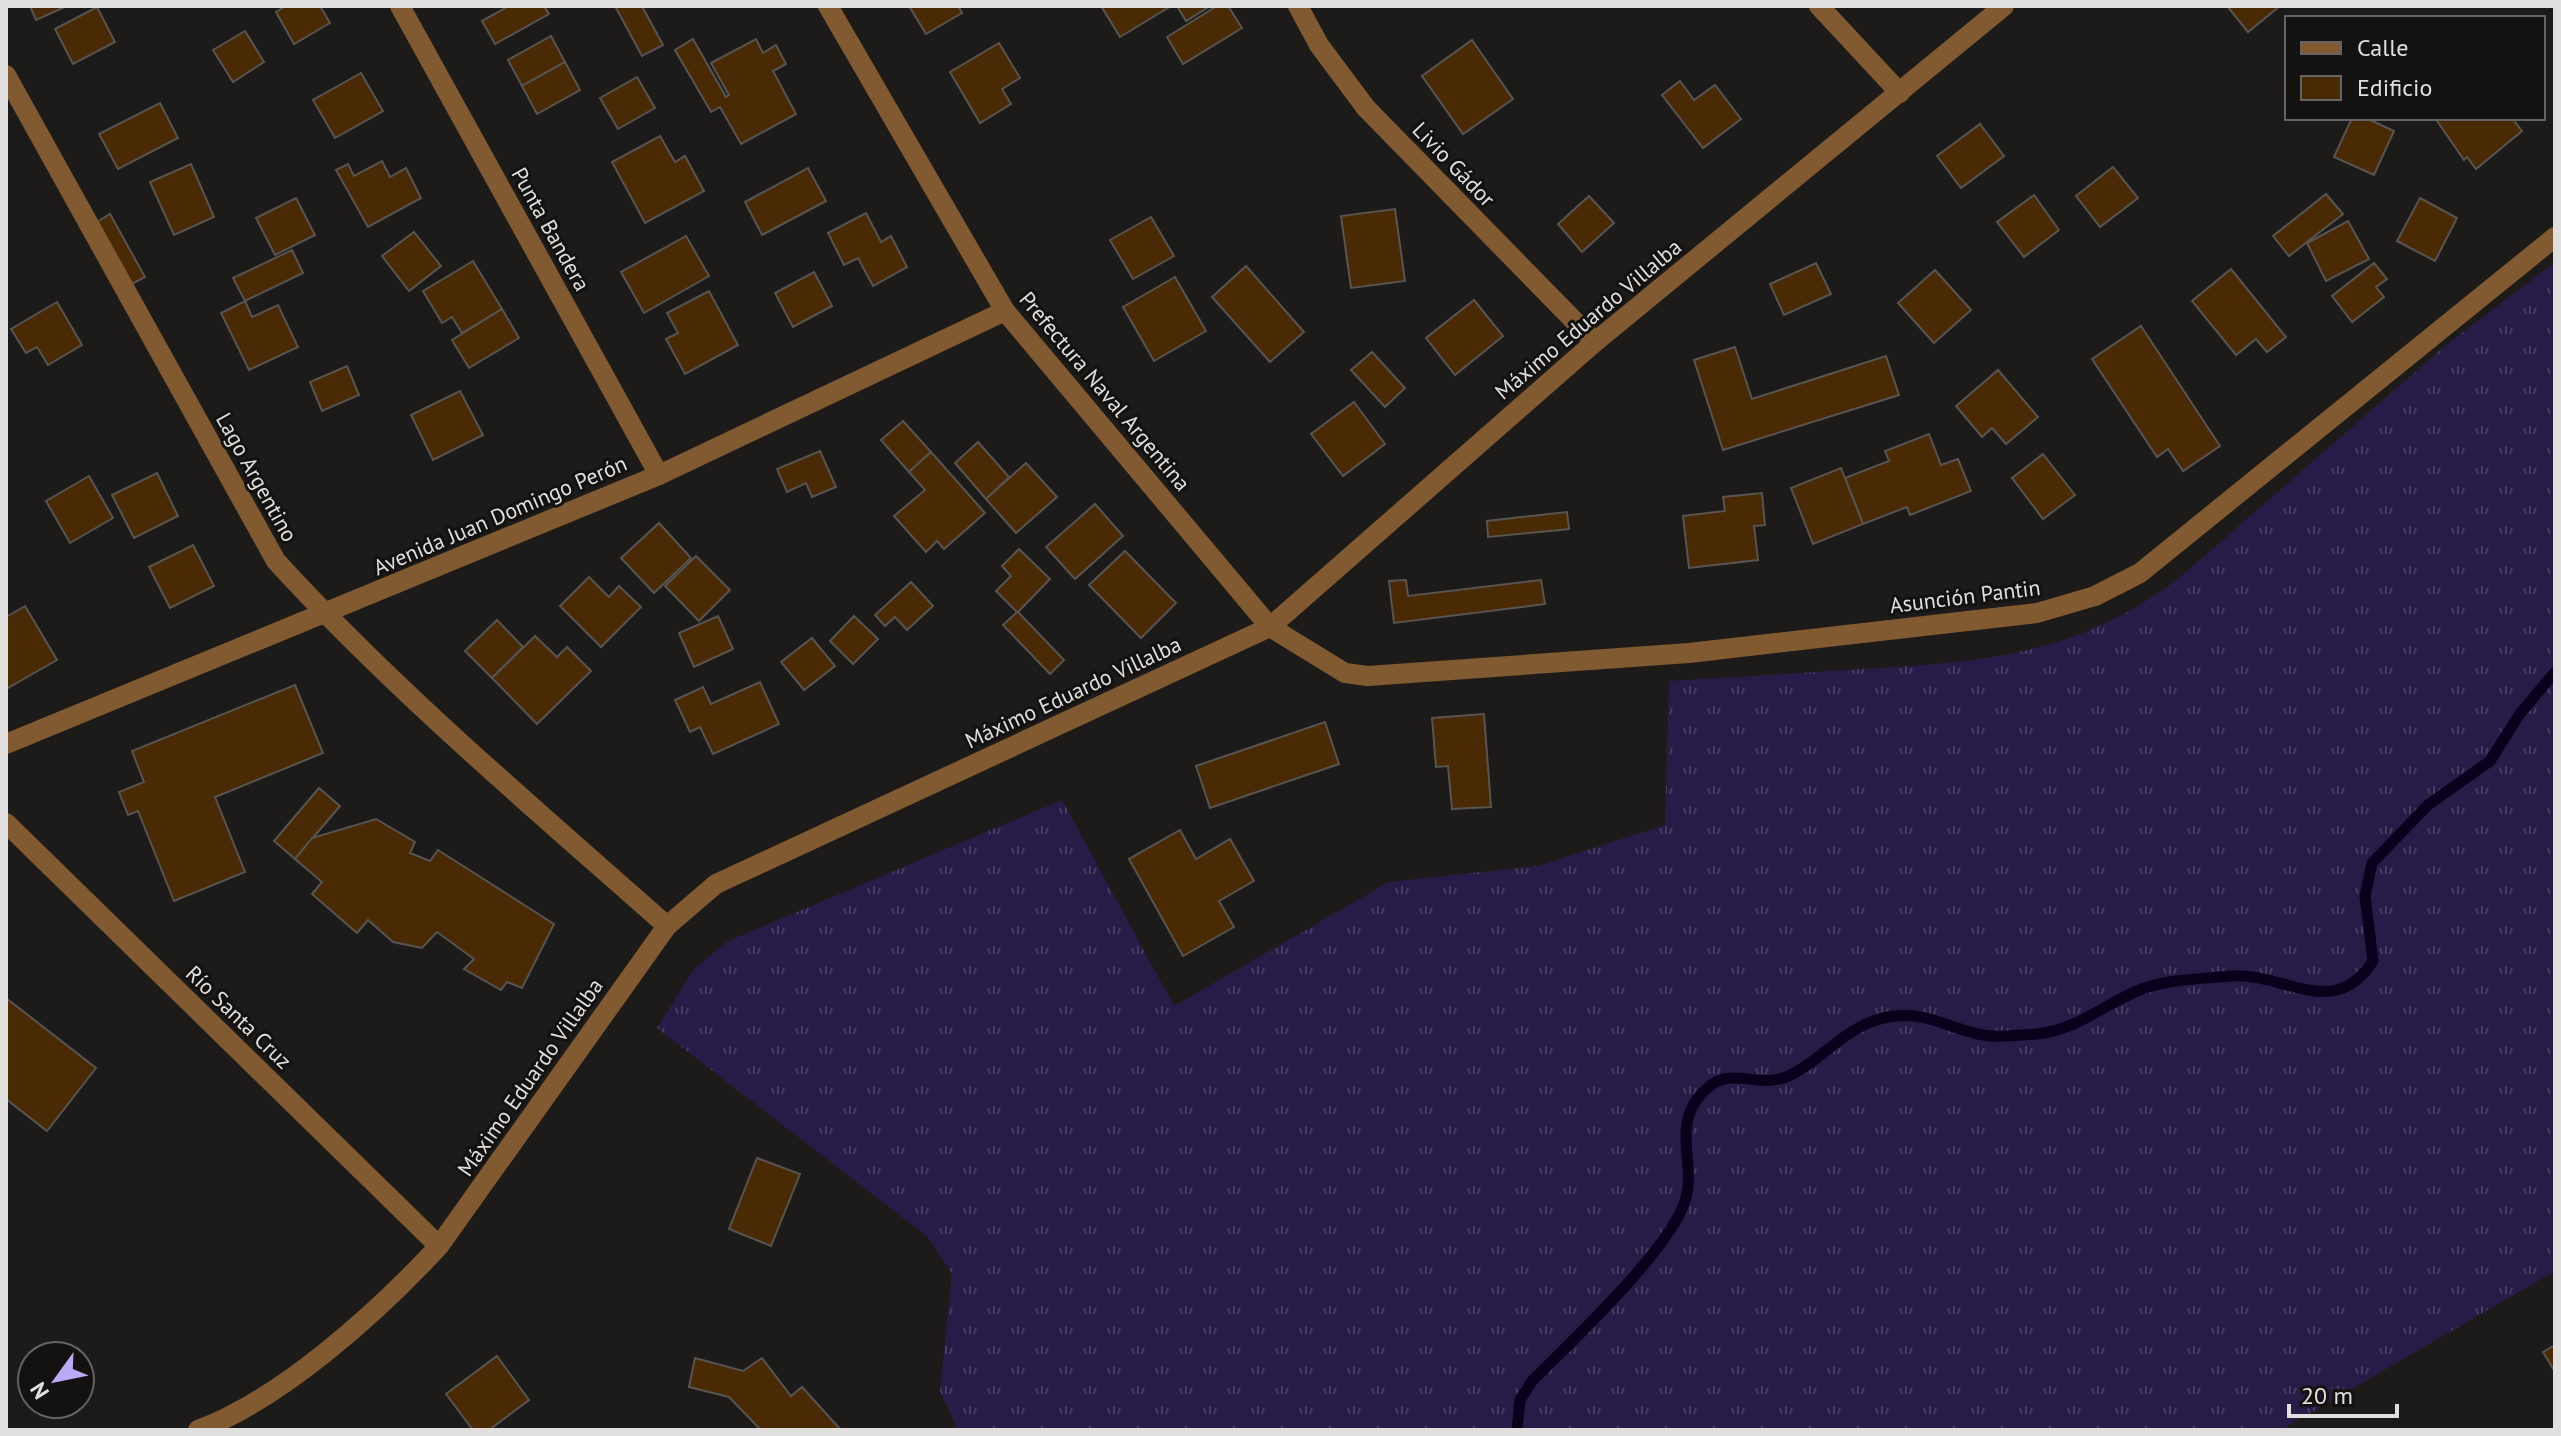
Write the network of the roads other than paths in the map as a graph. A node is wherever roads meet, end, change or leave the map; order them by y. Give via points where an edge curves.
1 (400, 6) edge
2 (828, 6) edge
3 (1298, 6) edge
4 (1819, 6) edge
5 (2004, 6) edge
6 (6, 75) edge
7 (1900, 93) junction
8 (2555, 237) edge
9 (1005, 311) junction
10 (1595, 342) junction
11 (659, 475) junction
12 (324, 614) junction
13 (1270, 627) junction
14 (6, 744) edge
15 (6, 823) edge
16 (667, 926) junction
17 (439, 1246) junction
18 (198, 1430) edge

1 - 11 street, Punta Bandera
2 - 9 street, Prefectura Naval Argentina
3 - 10 street, Livio Gádor via 1319,45 1366,108
4 - 7 street
5 - 7 street, Máximo Eduardo Villalba
6 - 12 street, Lago Argentino via 276,561
7 - 10 street, Máximo Eduardo Villalba
8 - 13 street, Asunción Pantin via 2140,573 2095,596 2037,613 1689,653 1368,676 1345,673
9 - 11 street, Avenida Juan Domingo Perón
9 - 13 street, Prefectura Naval Argentina
10 - 13 street, Máximo Eduardo Villalba
11 - 12 street, Avenida Juan Domingo Perón
12 - 14 street, Avenida Juan Domingo Perón
12 - 16 street, Lago Argentino
13 - 16 street, Máximo Eduardo Villalba via 716,884
15 - 17 street, Río Santa Cruz
16 - 17 street, Máximo Eduardo Villalba
17 - 18 street, Máximo Eduardo Villalba via 352,1331 257,1400

